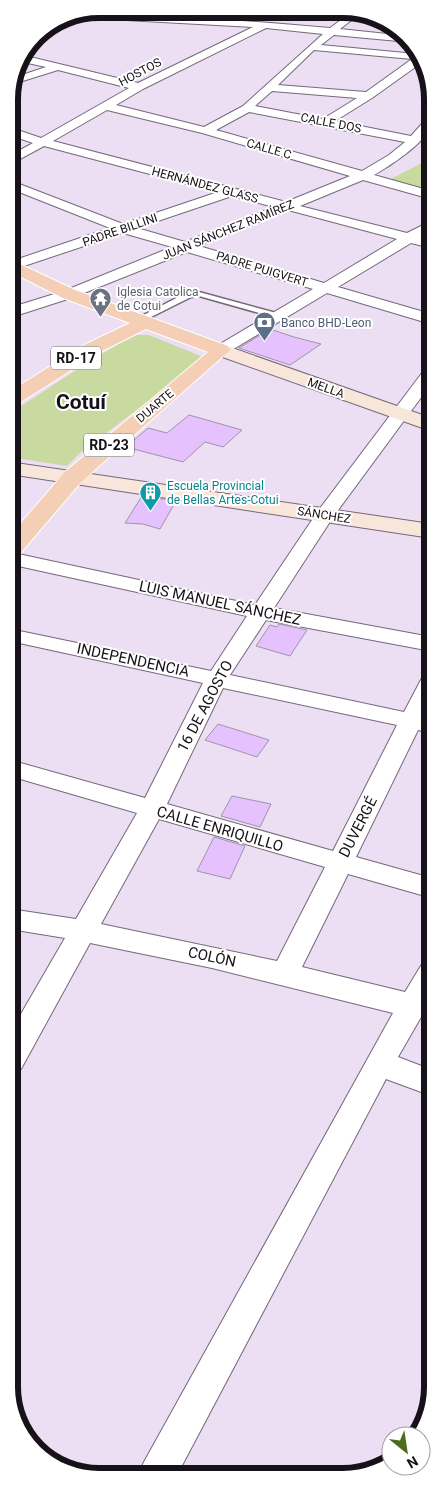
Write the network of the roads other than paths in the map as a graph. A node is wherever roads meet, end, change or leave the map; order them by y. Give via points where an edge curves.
1 (175, 18) edge
2 (276, 18) edge
3 (348, 18) edge
4 (264, 25) junction
5 (331, 31) junction
6 (396, 38) edge
7 (312, 47) junction
8 (412, 57) edge
9 (28, 59) edge
10 (414, 61) edge
11 (57, 67) junction
12 (20, 79) edge
13 (139, 87) junction
14 (268, 87) junction
15 (368, 96) junction
16 (106, 106) junction
17 (247, 108) junction
18 (326, 122) junction
19 (424, 129) edge
20 (206, 131) junction
21 (18, 134) edge
22 (415, 140) junction
23 (43, 142) junction
24 (18, 157) edge
25 (364, 175) junction
26 (18, 187) edge
27 (230, 192) junction
28 (424, 193) edge
29 (285, 207) junction
30 (125, 229) junction
31 (424, 229) edge
32 (407, 239) junction
33 (424, 243) edge
34 (189, 247) junction
35 (18, 262) edge
36 (18, 269) edge
37 (325, 288) junction
38 (69, 294) junction
39 (18, 310) edge
40 (277, 316) junction
41 (424, 317) edge
42 (142, 321) junction
43 (221, 350) junction
44 (424, 382) edge
45 (18, 395) edge
46 (401, 415) junction
47 (424, 423) edge
48 (18, 469) edge
49 (73, 477) junction
50 (325, 515) junction
51 (424, 530) edge
52 (18, 542) edge
53 (18, 560) edge
54 (259, 612) junction
55 (18, 637) edge
56 (424, 643) edge
57 (217, 678) junction
58 (421, 724) edge
59 (18, 770) edge
60 (152, 809) junction
61 (340, 862) junction
62 (423, 886) edge
63 (18, 920) edge
64 (84, 930) junction
65 (285, 973) junction
66 (423, 987) edge
67 (412, 1006) junction
68 (18, 1046) edge
69 (379, 1063) junction
70 (423, 1080) edge
71 (161, 1468) edge

1 - 4 street
2 - 4 street, HOSTOS
3 - 5 street
4 - 5 street
4 - 13 street, HOSTOS
5 - 6 street
5 - 7 street
7 - 8 street
7 - 14 street
9 - 11 street
10 - 15 street
11 - 12 street
11 - 13 street
13 - 16 street, HOSTOS
14 - 15 street
14 - 17 street
15 - 18 street
16 - 20 street, CALLE C
16 - 23 street, HOSTOS
17 - 18 street, CALLE DOS
17 - 20 street
18 - 22 street, CALLE DOS
19 - 22 street, JUAN SÁNCHEZ RAMÍREZ
20 - 25 street, CALLE C
21 - 23 street, HERNÁNDEZ GLASS
22 - 25 street, JUAN SÁNCHEZ RAMÍREZ via 379,168
23 - 24 street, HOSTOS
23 - 27 street, HERNÁNDEZ GLASS
25 - 28 street, CALLE C
25 - 29 street, JUAN SÁNCHEZ RAMÍREZ
26 - 30 street, PADRE PUIGVERT
27 - 29 street, HERNÁNDEZ GLASS
27 - 30 street, PADRE BILLINI
29 - 32 street, HERNÁNDEZ GLASS
29 - 34 street, JUAN SÁNCHEZ RAMÍREZ
30 - 34 street, PADRE PUIGVERT
30 - 35 street, PADRE BILLINI
31 - 32 street
32 - 33 street, HERNÁNDEZ GLASS
32 - 37 street
34 - 37 street, PADRE PUIGVERT
34 - 38 street, JUAN SÁNCHEZ RAMÍREZ
36 - 38 main road
37 - 40 street
37 - 41 street, PADRE PUIGVERT
38 - 39 street, JUAN SÁNCHEZ RAMÍREZ
38 - 42 main road
40 - 42 lane via 199,294 189,295
40 - 43 street
42 - 43 main road
42 - 45 main road, RD-17
43 - 46 main road, MELLA
43 - 49 main road, DUARTE / RD-23
44 - 46 street, 16 DE AGOSTO
46 - 47 main road, MELLA
46 - 50 street, 16 DE AGOSTO
48 - 49 main road, SÁNCHEZ
49 - 50 main road, SÁNCHEZ
49 - 52 main road, DUARTE / RD-23
50 - 51 main road, SÁNCHEZ
50 - 54 street, 16 DE AGOSTO
53 - 54 street, LUIS MANUEL SÁNCHEZ
54 - 56 street, LUIS MANUEL SÁNCHEZ
54 - 57 street, 16 DE AGOSTO
55 - 57 street, INDEPENDENCIA
57 - 58 street, INDEPENDENCIA
57 - 60 street, 16 DE AGOSTO
58 - 61 street, DUVERGÉ
59 - 60 street, CALLE ENRIQUILLO
60 - 61 street, CALLE ENRIQUILLO
60 - 64 street, 16 DE AGOSTO
61 - 62 street, CALLE ENRIQUILLO
61 - 65 street, DUVERGÉ
63 - 64 street, COLÓN
64 - 65 street, COLÓN
64 - 68 street, 16 DE AGOSTO
65 - 67 street, COLÓN
66 - 67 street
67 - 69 street
69 - 70 street
69 - 71 street

